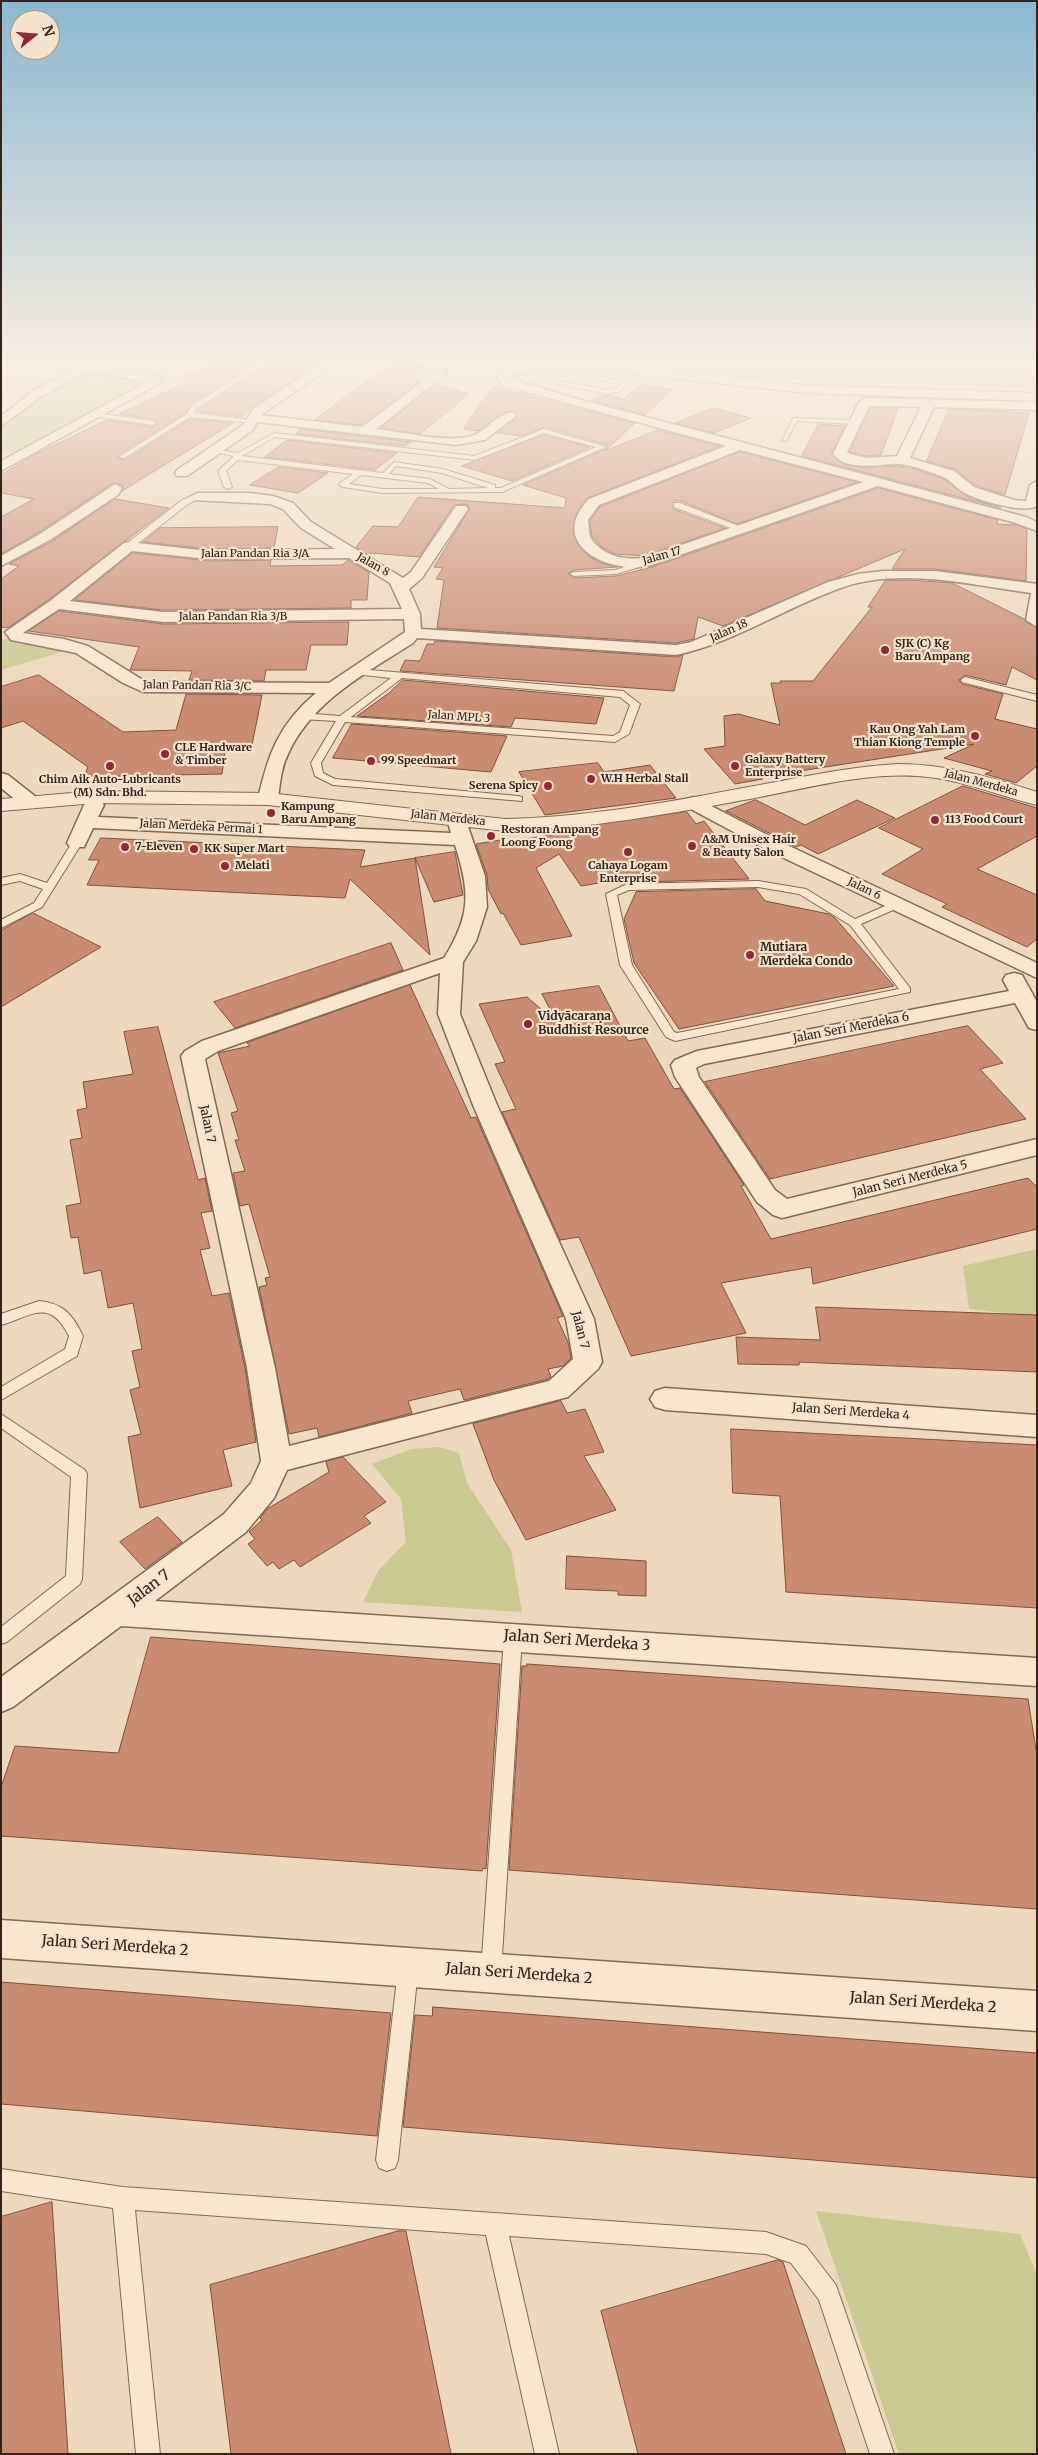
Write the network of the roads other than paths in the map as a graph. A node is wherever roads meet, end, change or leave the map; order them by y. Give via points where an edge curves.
1 (224, 476) edge
2 (355, 476) edge
3 (384, 476) edge
4 (457, 476) edge
5 (536, 476) edge
6 (662, 476) edge
7 (853, 476) edge
8 (949, 476) edge
9 (877, 482) junction
10 (1037, 485) edge
11 (228, 487) dead end
12 (115, 488) dead end
13 (502, 490) junction
14 (448, 491) junction
15 (197, 497) joint
16 (677, 506) dead end
17 (461, 509) dead end
18 (1037, 527) edge
19 (742, 529) junction
20 (129, 546) junction
21 (352, 554) junction
22 (1, 562) edge
23 (646, 562) junction
24 (574, 574) dead end
25 (402, 586) junction
26 (1037, 589) edge
27 (1037, 595) edge
28 (56, 604) junction
29 (412, 614) junction
30 (1037, 622) edge
31 (413, 633) junction
32 (357, 672) junction
33 (399, 676) junction
34 (965, 680) dead end
35 (331, 688) junction
36 (1037, 698) edge
37 (301, 716) junction
38 (342, 719) junction
39 (1, 779) edge
40 (96, 797) junction
41 (268, 799) junction
42 (518, 799) dead end
43 (1037, 799) edge
44 (29, 801) junction
45 (694, 803) junction
46 (1, 804) edge
47 (88, 822) junction
48 (460, 829) junction
49 (77, 843) joint
50 (1, 882) edge
51 (50, 888) junction
52 (896, 905) junction
53 (854, 923) junction
54 (1, 925) edge
55 (1003, 956) junction
56 (452, 962) junction
57 (1037, 972) edge
58 (1022, 995) junction
59 (1037, 1023) edge
60 (683, 1065) joint
61 (1037, 1147) edge
62 (1, 1320) edge
63 (1, 1394) edge
64 (665, 1399) dead end
65 (1, 1420) edge
66 (1037, 1426) edge
67 (276, 1461) junction
68 (117, 1612) junction
69 (1, 1637) edge
70 (514, 1637) junction
71 (1037, 1672) edge
72 (1, 1697) edge
73 (1, 1939) edge
74 (408, 1966) junction
75 (491, 1972) junction
76 (1037, 2011) edge
77 (387, 2160) dead end
78 (1, 2180) edge
79 (123, 2198) junction
80 (495, 2224) junction
81 (148, 2454) edge
82 (547, 2454) edge
83 (882, 2454) edge

1 - 11 lane
2 - 14 lane via 343,485 383,491
3 - 14 lane via 430,482
4 - 13 lane
5 - 13 lane
6 - 23 street, Jalan 17 via 594,502 584,513 581,533 591,548 616,561
7 - 9 street
8 - 10 street via 969,490 1013,504 1030,505
9 - 18 street via 1022,520
9 - 19 street, Jalan 17
12 - 22 street via 45,537
13 - 14 lane
15 - 20 lane via 185,502
15 - 21 street, Jalan 8 via 273,500 288,506 306,525
16 - 19 lane
17 - 25 street via 417,574
19 - 23 street, Jalan 17
20 - 21 street, Jalan Pandan Ria 3/A via 208,555
20 - 28 street, Jalan Pandan Ria 3/C
21 - 25 street, Jalan 8 via 390,574
23 - 24 lane via 616,572
25 - 29 street, Jalan 8
26 - 31 street, Jalan 18 via 916,575 856,579 833,585 696,646 676,650
27 - 30 street via 1034,620
28 - 29 street, Jalan Pandan Ria 3/B via 163,617
28 - 35 street, Jalan Pandan Ria 3/C via 17,628 14,635 81,649 143,687
29 - 31 street, Jalan 8
31 - 32 street
32 - 33 lane
32 - 35 street
33 - 38 lane
33 - 38 lane, Jalan MPL 3 via 623,694 635,704 624,734 615,739
34 - 36 lane
35 - 37 street
37 - 38 lane, Jalan MPL 3
37 - 41 street via 278,756
38 - 42 lane via 316,763 318,774 323,778 334,782
39 - 44 street
40 - 41 street, Jalan Merdeka
40 - 44 street, Jalan Merdeka
40 - 47 street
41 - 48 street, Jalan Merdeka
43 - 45 street, Jalan Merdeka via 970,778 939,772 895,770 854,773
44 - 46 street, Jalan Merdeka
45 - 48 street, Jalan Merdeka via 556,823
45 - 52 street, Jalan 6
47 - 48 street, Jalan Merdeka Permai 1
47 - 49 street
48 - 56 street via 477,883 478,912 467,940
49 - 51 lane
50 - 51 lane via 25,878
51 - 54 lane via 38,905
52 - 53 lane
52 - 55 street, Jalan 6
53 - 53 lane via 802,891 758,884 627,887 611,894 626,965 675,1038 906,990
55 - 57 street, Jalan 6
55 - 58 street
56 - 67 street, Jalan 7 via 210,1046 193,1056 261,1368
56 - 67 street, Jalan 7 via 449,1014 580,1319 588,1362 558,1389
58 - 59 street
58 - 60 street, Jalan Seri Merdeka 6 via 697,1058
60 - 61 street, Jalan Seri Merdeka 5 via 766,1196 782,1208
62 - 63 lane via 39,1306 52,1307 70,1324 76,1336 72,1352
64 - 66 street, Jalan Seri Merdeka 4
65 - 69 lane via 79,1474 74,1579
67 - 68 street, Jalan 7 via 263,1490 235,1522
68 - 70 street, Jalan Seri Merdeka 3
68 - 72 street, Jalan 7
70 - 71 street, Jalan Seri Merdeka 3
70 - 75 lane
73 - 74 street, Jalan Seri Merdeka 2
74 - 75 street, Jalan Seri Merdeka 2
74 - 77 lane
75 - 76 street, Jalan Seri Merdeka 2
78 - 79 lane
79 - 80 lane
79 - 81 lane
80 - 82 lane
80 - 83 lane via 766,2243 798,2254 828,2293

